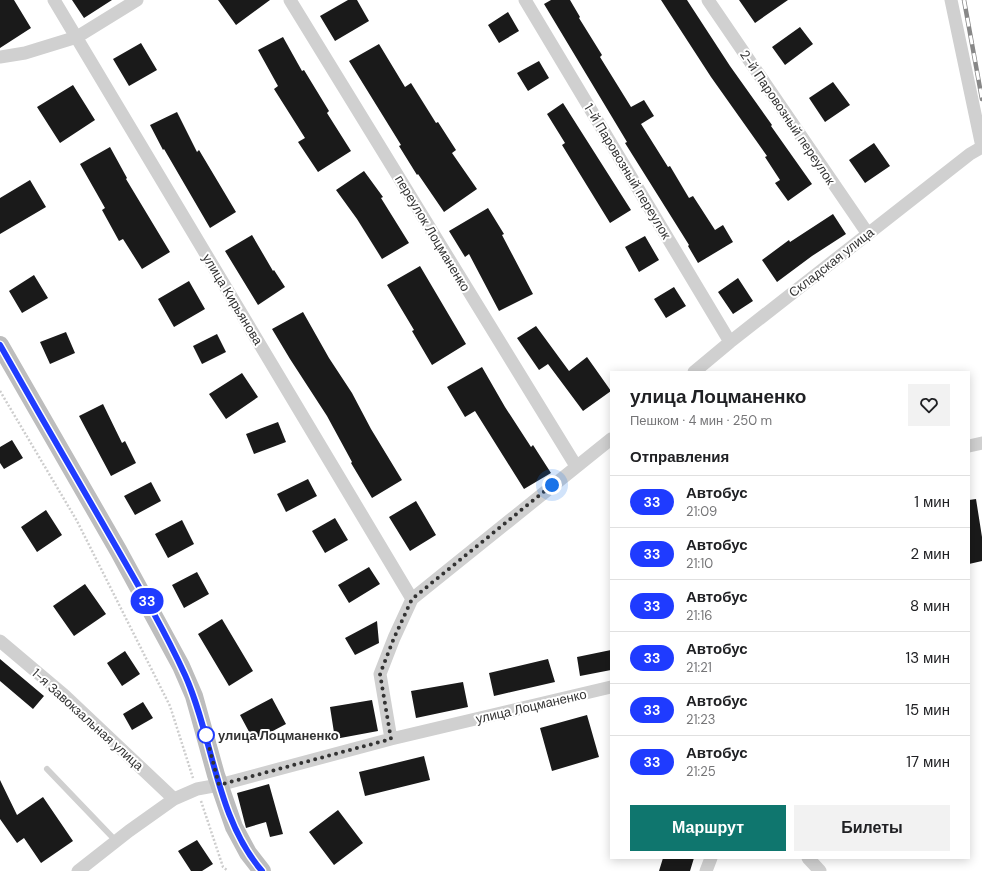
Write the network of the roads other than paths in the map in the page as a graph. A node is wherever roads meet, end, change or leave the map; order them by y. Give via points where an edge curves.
1 (54, 0) edge
2 (137, 0) edge
3 (290, 0) edge
4 (525, 0) edge
5 (708, 0) edge
6 (951, 0) edge
7 (77, 37) junction
8 (0, 57) edge
9 (868, 234) junction
10 (730, 342) junction
11 (0, 345) edge
12 (695, 371) edge
13 (610, 440) edge
14 (982, 443) edge
15 (970, 446) edge
16 (576, 466) junction
17 (412, 599) junction
18 (0, 641) edge
19 (610, 687) edge
20 (391, 739) junction
21 (47, 769) dead end
22 (219, 785) junction
23 (174, 799) junction
24 (116, 841) junction
25 (711, 859) edge
26 (809, 859) edge
27 (78, 871) edge
28 (262, 871) edge
29 (706, 871) edge
30 (820, 871) edge

1 - 7 street, улица Кирьянова
2 - 7 street
3 - 16 street, переулок Лоцманенко
4 - 10 street, 1-й Паровозный переулок
5 - 9 street, 2-й Паровозный переулок
6 - 9 street, Складская улица via 982,147
7 - 8 street via 25,54
7 - 17 street, улица Кирьянова
9 - 10 street, Складская улица
10 - 12 street, Складская улица
11 - 22 main road via 118,550 181,666 194,696
13 - 16 street
14 - 15 street
16 - 17 street
17 - 20 street via 380,674
18 - 23 street, 1-я Завокзальная улица via 64,695
19 - 20 street, улица Лоцманенко
20 - 22 street, улица Лоцманенко
21 - 24 lane
22 - 23 street, улица Лоцманенко via 197,789
22 - 28 main road via 239,836
23 - 24 street, улица Лоцманенко
24 - 27 street, улица Лоцманенко
25 - 29 street
26 - 30 street

